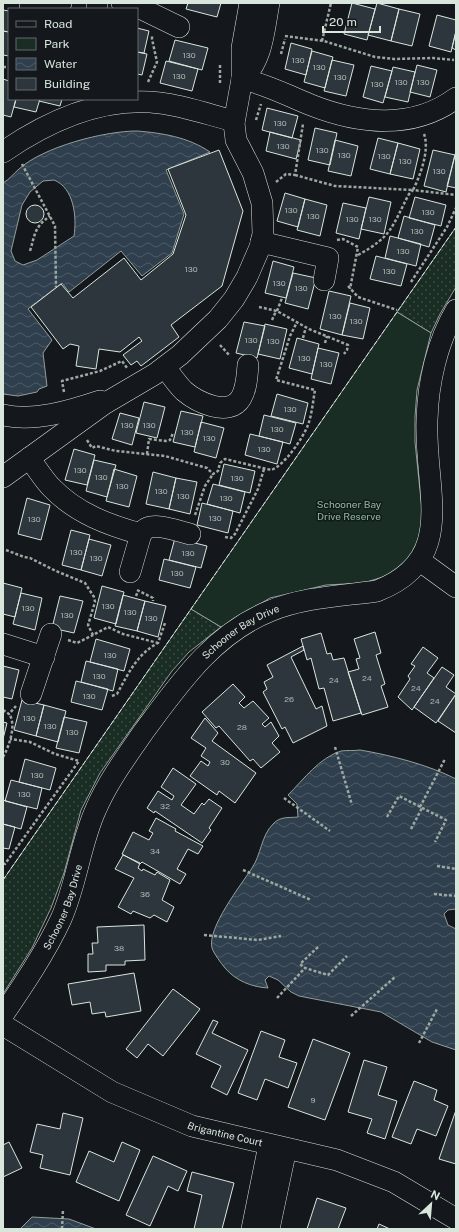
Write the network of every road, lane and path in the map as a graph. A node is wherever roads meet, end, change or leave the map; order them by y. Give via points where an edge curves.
1 (61, 3) edge
2 (122, 3) edge
3 (250, 3) edge
4 (269, 3) edge
5 (331, 3) edge
6 (30, 8) edge
7 (138, 8) edge
8 (138, 8) edge
9 (159, 17) junction
10 (179, 27) dead end
11 (285, 36) dead end
12 (322, 41) junction
13 (454, 60) dead end
14 (242, 79) junction
15 (456, 98) edge
16 (145, 103) junction
17 (84, 105) edge
18 (310, 105) junction
19 (418, 118) junction
20 (234, 121) junction
21 (12, 157) edge
22 (295, 175) junction
23 (274, 184) dead end
24 (413, 190) junction
25 (456, 195) edge
26 (456, 208) edge
27 (50, 216) junction
28 (336, 239) dead end
29 (261, 242) junction
30 (30, 252) dead end
31 (358, 256) junction
32 (324, 280) dead end
33 (411, 282) dead end
34 (56, 287) dead end
35 (282, 298) dead end
36 (259, 307) dead end
37 (397, 310) dead end
38 (456, 310) edge
39 (276, 311) junction
40 (272, 320) dead end
41 (297, 322) junction
42 (306, 327) junction
43 (207, 332) junction
44 (327, 336) junction
45 (303, 338) dead end
46 (325, 343) dead end
47 (344, 354) dead end
48 (248, 365) joint
49 (165, 367) junction
50 (129, 381) junction
51 (3, 414) edge
52 (73, 417) junction
53 (27, 418) junction
54 (173, 432) dead end
55 (37, 453) junction
56 (147, 454) junction
57 (264, 469) junction
58 (213, 474) junction
59 (3, 477) edge
60 (141, 534) junction
61 (190, 534) joint
62 (225, 537) dead end
63 (6, 550) dead end
64 (423, 562) junction
65 (134, 584) junction
66 (456, 587) edge
67 (136, 596) dead end
68 (153, 601) dead end
69 (165, 623) dead end
70 (51, 634) joint
71 (93, 635) junction
72 (158, 643) junction
73 (3, 644) edge
74 (44, 657) junction
75 (31, 694) dead end
76 (112, 696) dead end
77 (10, 714) dead end
78 (10, 739) junction
79 (335, 747) dead end
80 (3, 757) edge
81 (445, 759) dead end
82 (284, 798) dead end
83 (352, 805) dead end
84 (421, 807) junction
85 (387, 817) dead end
86 (411, 829) dead end
87 (330, 830) dead end
88 (435, 842) dead end
89 (3, 863) edge
90 (436, 866) dead end
91 (456, 869) edge
92 (243, 870) dead end
93 (434, 894) dead end
94 (456, 896) edge
95 (311, 900) dead end
96 (204, 935) dead end
97 (281, 936) dead end
98 (318, 947) dead end
99 (347, 956) dead end
100 (304, 968) junction
101 (395, 977) dead end
102 (277, 998) dead end
103 (437, 1009) dead end
104 (3, 1015) edge
105 (351, 1016) dead end
106 (3, 1025) edge
107 (419, 1043) dead end
108 (277, 1147) junction
109 (63, 1209) dead end
110 (456, 1219) edge
111 (62, 1229) edge
112 (252, 1229) edge
113 (269, 1229) edge

1 - 6 street
2 - 7 street
3 - 14 street via 242,48
4 - 14 street via 257,59 250,72
5 - 12 path
8 - 9 street
9 - 10 street
9 - 16 path via 152,39 157,62 144,96
11 - 12 path
12 - 13 path via 375,57
14 - 18 street via 260,83
14 - 20 street
15 - 19 street
16 - 17 street
16 - 20 street via 192,109
17 - 21 street via 42,128
18 - 19 street via 361,120 397,121
18 - 22 path via 303,125
19 - 24 path via 426,138 426,148
20 - 29 street via 236,140 260,192 263,219
21 - 27 path via 37,192
22 - 23 path via 286,174
22 - 24 path via 335,186
24 - 25 path
24 - 31 path via 391,231
26 - 33 path via 447,227
27 - 30 path via 36,228
27 - 34 path via 55,226
28 - 31 path via 344,239 358,247
29 - 32 street via 328,258
29 - 43 street via 242,288
31 - 37 path via 349,288 358,297
35 - 39 path
36 - 39 path
38 - 64 street, Schooner Bay Drive via 442,343 429,395 426,421 436,514 433,545
39 - 40 path
39 - 41 path
41 - 42 path
41 - 57 path via 276,380 315,390 308,424 297,444 278,468
42 - 44 path
42 - 45 path
43 - 48 path via 231,357
43 - 49 street
44 - 46 path
44 - 47 path via 348,344
48 - 49 street via 241,398 226,408 208,404 186,392
49 - 50 street
50 - 52 street
50 - 52 path via 122,361 100,371 62,381 65,397 62,399
51 - 53 street
52 - 53 street
52 - 55 street
52 - 56 path via 92,448 96,446
53 - 55 street via 39,429
54 - 56 path via 170,440 149,439
55 - 59 street
55 - 60 street via 52,488 82,511 104,523
56 - 58 path via 203,466
57 - 58 path via 225,458 220,463 218,471
57 - 62 path via 258,490 235,534 231,538
58 - 61 path via 205,486
60 - 61 street via 145,529 154,526
60 - 65 street
63 - 71 path via 85,583 94,597 88,625
64 - 66 street
64 - 104 street, Schooner Bay Drive via 402,580 377,590 306,600 269,611 231,632 202,657 137,742 101,797 90,823 74,885 61,918 34,969
65 - 67 path
65 - 68 path via 153,598
69 - 72 path
70 - 71 path via 77,643
70 - 74 street
71 - 72 path via 108,627 123,634
72 - 76 path via 136,659 117,694
73 - 74 street
74 - 75 street
77 - 78 path via 13,720
78 - 80 path
78 - 89 path via 30,742 78,761 5,864
79 - 83 path
81 - 84 path
82 - 87 path
84 - 85 path via 398,796
84 - 86 path
84 - 88 path via 446,820
90 - 91 path
92 - 95 path
93 - 94 path
96 - 97 path via 258,940
98 - 100 path via 300,964
99 - 100 path via 328,975
100 - 102 path
101 - 105 path
103 - 107 path
106 - 108 street, Brigantine Court via 112,1092 192,1126
108 - 110 street, Brigantine Court via 337,1160 394,1182
108 - 112 street
108 - 113 street
109 - 111 path

